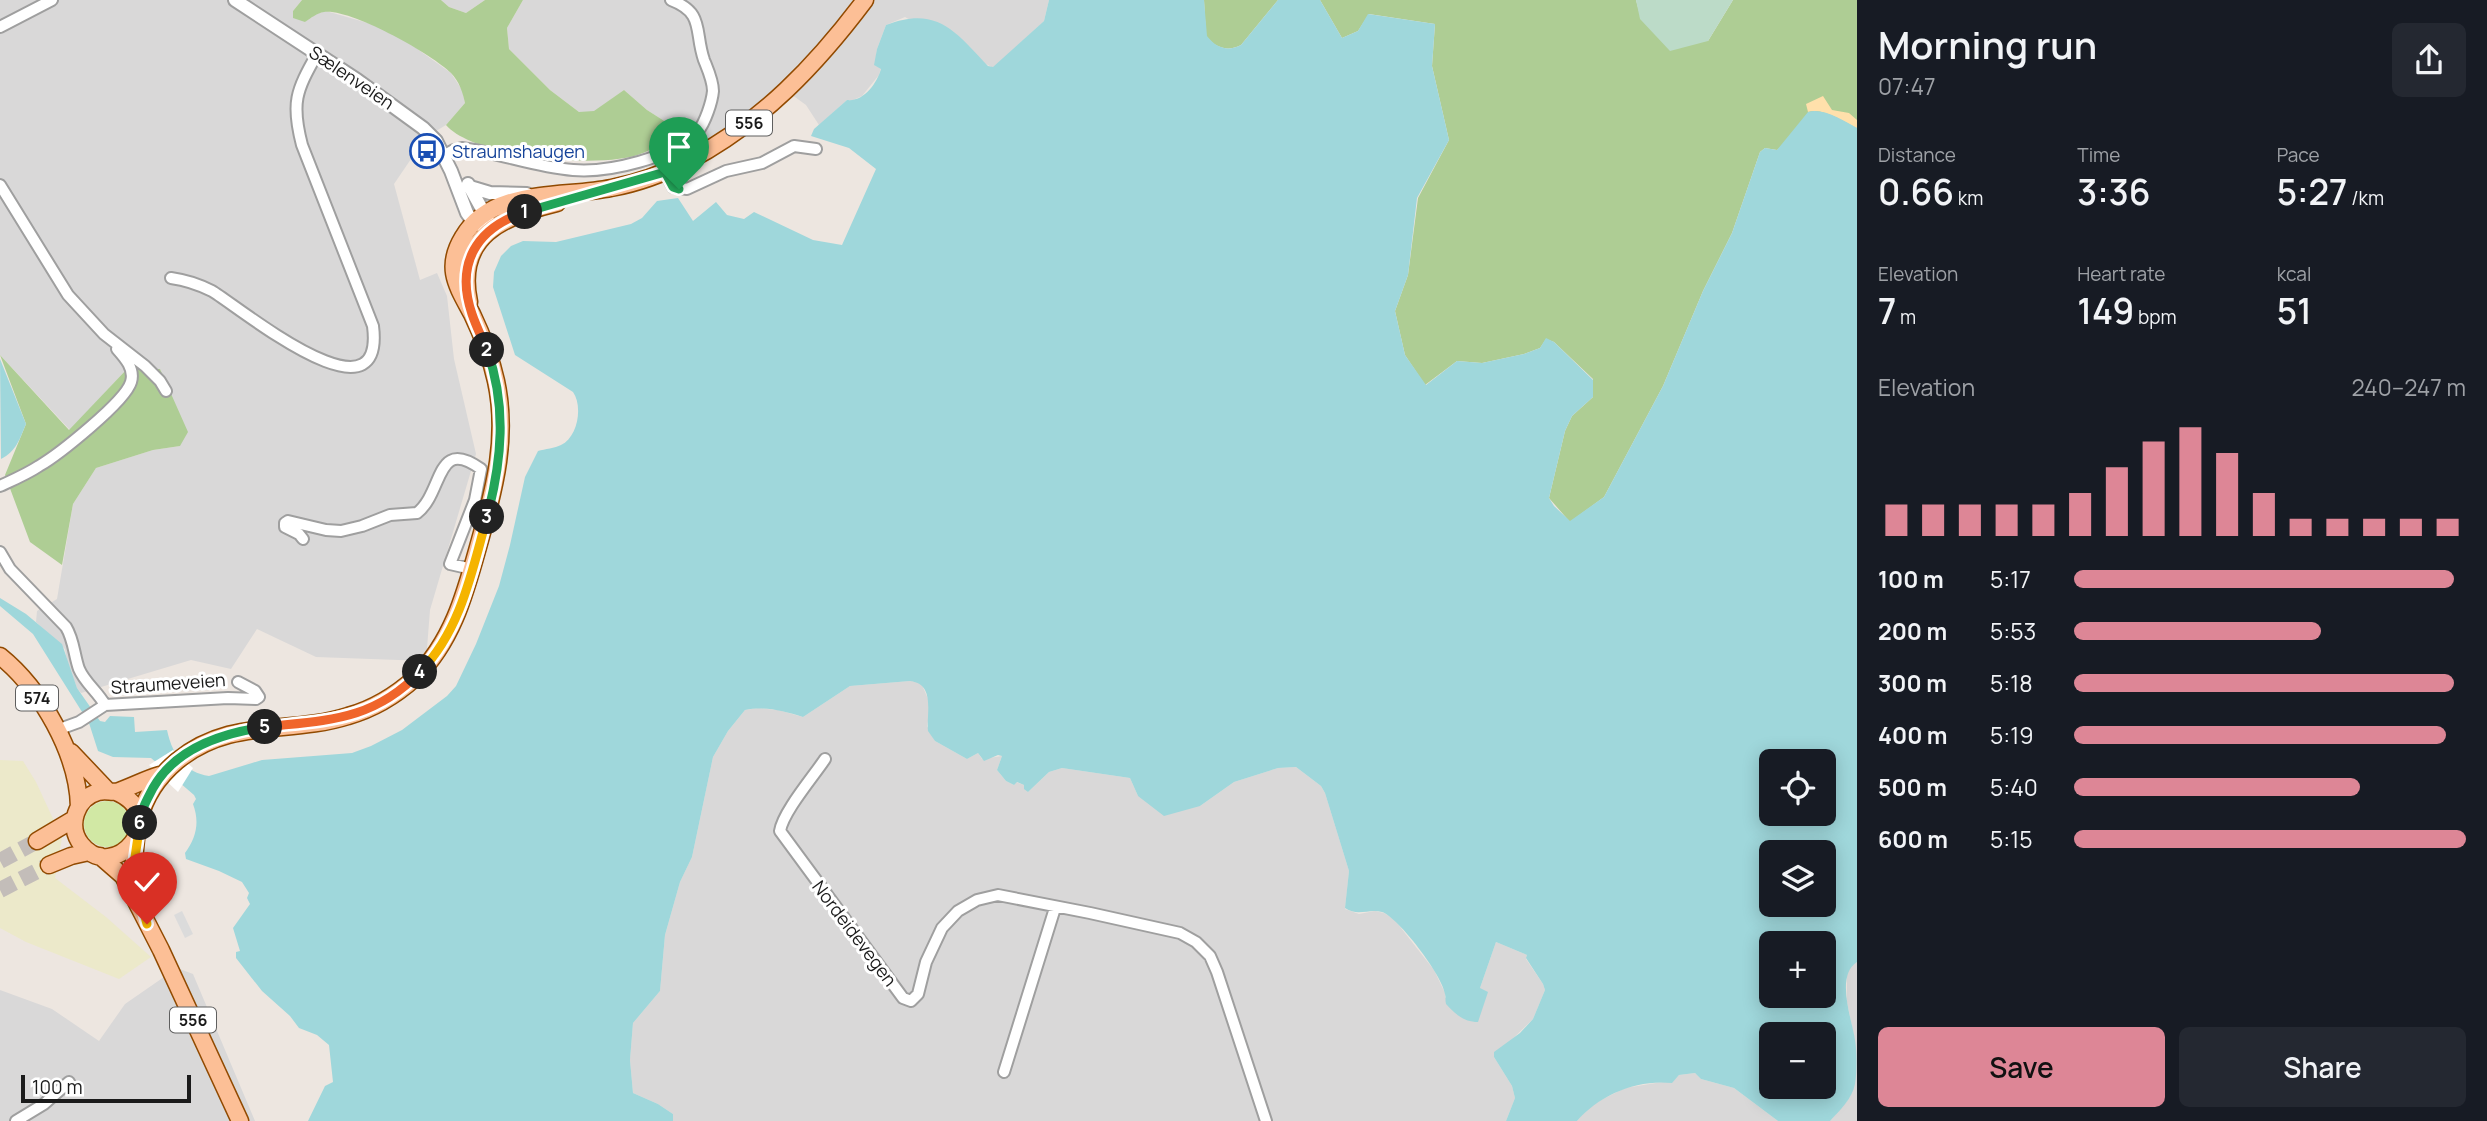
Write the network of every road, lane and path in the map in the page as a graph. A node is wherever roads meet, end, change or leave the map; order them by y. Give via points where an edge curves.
1 (52, 0) edge
2 (671, 0) edge
3 (865, 0) edge
4 (239, 1) edge
5 (0, 27) edge
6 (317, 54) junction
7 (816, 149) dead end
8 (443, 156) junction
9 (452, 171) junction
10 (665, 172) junction
11 (0, 186) edge
12 (470, 187) junction
13 (596, 191) junction
14 (541, 197) junction
15 (484, 222) junction
16 (171, 278) dead end
17 (104, 334) junction
18 (166, 391) dead end
19 (0, 486) edge
20 (303, 539) dead end
21 (0, 552) edge
22 (472, 569) junction
23 (0, 656) edge
24 (238, 682) dead end
25 (105, 705) junction
26 (57, 730) junction
27 (66, 746) junction
28 (825, 759) dead end
29 (160, 775) junction
30 (112, 792) junction
31 (76, 813) junction
32 (139, 820) junction
33 (136, 839) junction
34 (37, 841) tunnel mouth
35 (95, 854) junction
36 (49, 865) tunnel mouth
37 (1055, 908) junction
38 (144, 919) junction
39 (1004, 1072) dead end
40 (69, 1082) dead end
41 (16, 1121) edge
42 (240, 1121) edge
43 (1266, 1121) edge

1 - 5 street
2 - 8 street via 695,15 713,86 700,129 693,135 648,159 599,169 564,169 462,148
3 - 10 main road, 556 via 824,51 769,106 730,136
4 - 6 street, Sælenveien
6 - 8 street, Sælenveien via 413,119
6 - 16 street via 297,94 296,122 373,326 374,352 369,360 354,366 313,358 212,292
7 - 10 street via 794,146 762,163 726,171 685,190 673,187
8 - 9 street, Sælenveien
9 - 12 street, Sælenveien
9 - 15 street, Sælenveien via 467,213
10 - 13 main road, 556
11 - 17 street via 62,287
12 - 14 street
12 - 15 street, Sælenveien
13 - 14 main road, 556
13 - 15 main road, 556
14 - 15 main road, 556 via 518,200
15 - 22 main road, 556 via 468,264 467,293 496,382 501,440 498,471
17 - 18 street via 145,366
17 - 19 street via 130,368 129,388 47,461
20 - 22 street via 285,523 341,531 390,515 418,513 444,466 453,458 462,458 481,469 468,522 450,564
21 - 25 street via 10,569 66,627 80,672
22 - 29 main road, 556 via 445,640 397,693 348,717 232,733 198,746
23 - 26 main road, 574 via 32,689
24 - 25 street, Straumeveien via 259,697
25 - 26 street, Straumeveien
26 - 27 main road, 574
27 - 30 main road, 574
27 - 31 main road, 574 via 75,776
28 - 37 street, Nordeidevegen via 780,831 903,998 911,1001 918,994 942,928 958,911 998,895
29 - 30 main road, 556
29 - 32 main road, 556
30 - 31 main road, 556 via 91,795
30 - 32 main road via 129,800
31 - 34 main road
31 - 35 main road, 556 via 79,841
32 - 33 main road, 556
33 - 35 main road via 121,854
33 - 38 main road, 556 via 133,871
35 - 36 main road via 71,856
35 - 38 main road, 556 via 123,876
37 - 39 street
37 - 43 street, Nordeidevegen via 1167,929 1188,938 1210,956
38 - 42 main road, 556
40 - 41 street

